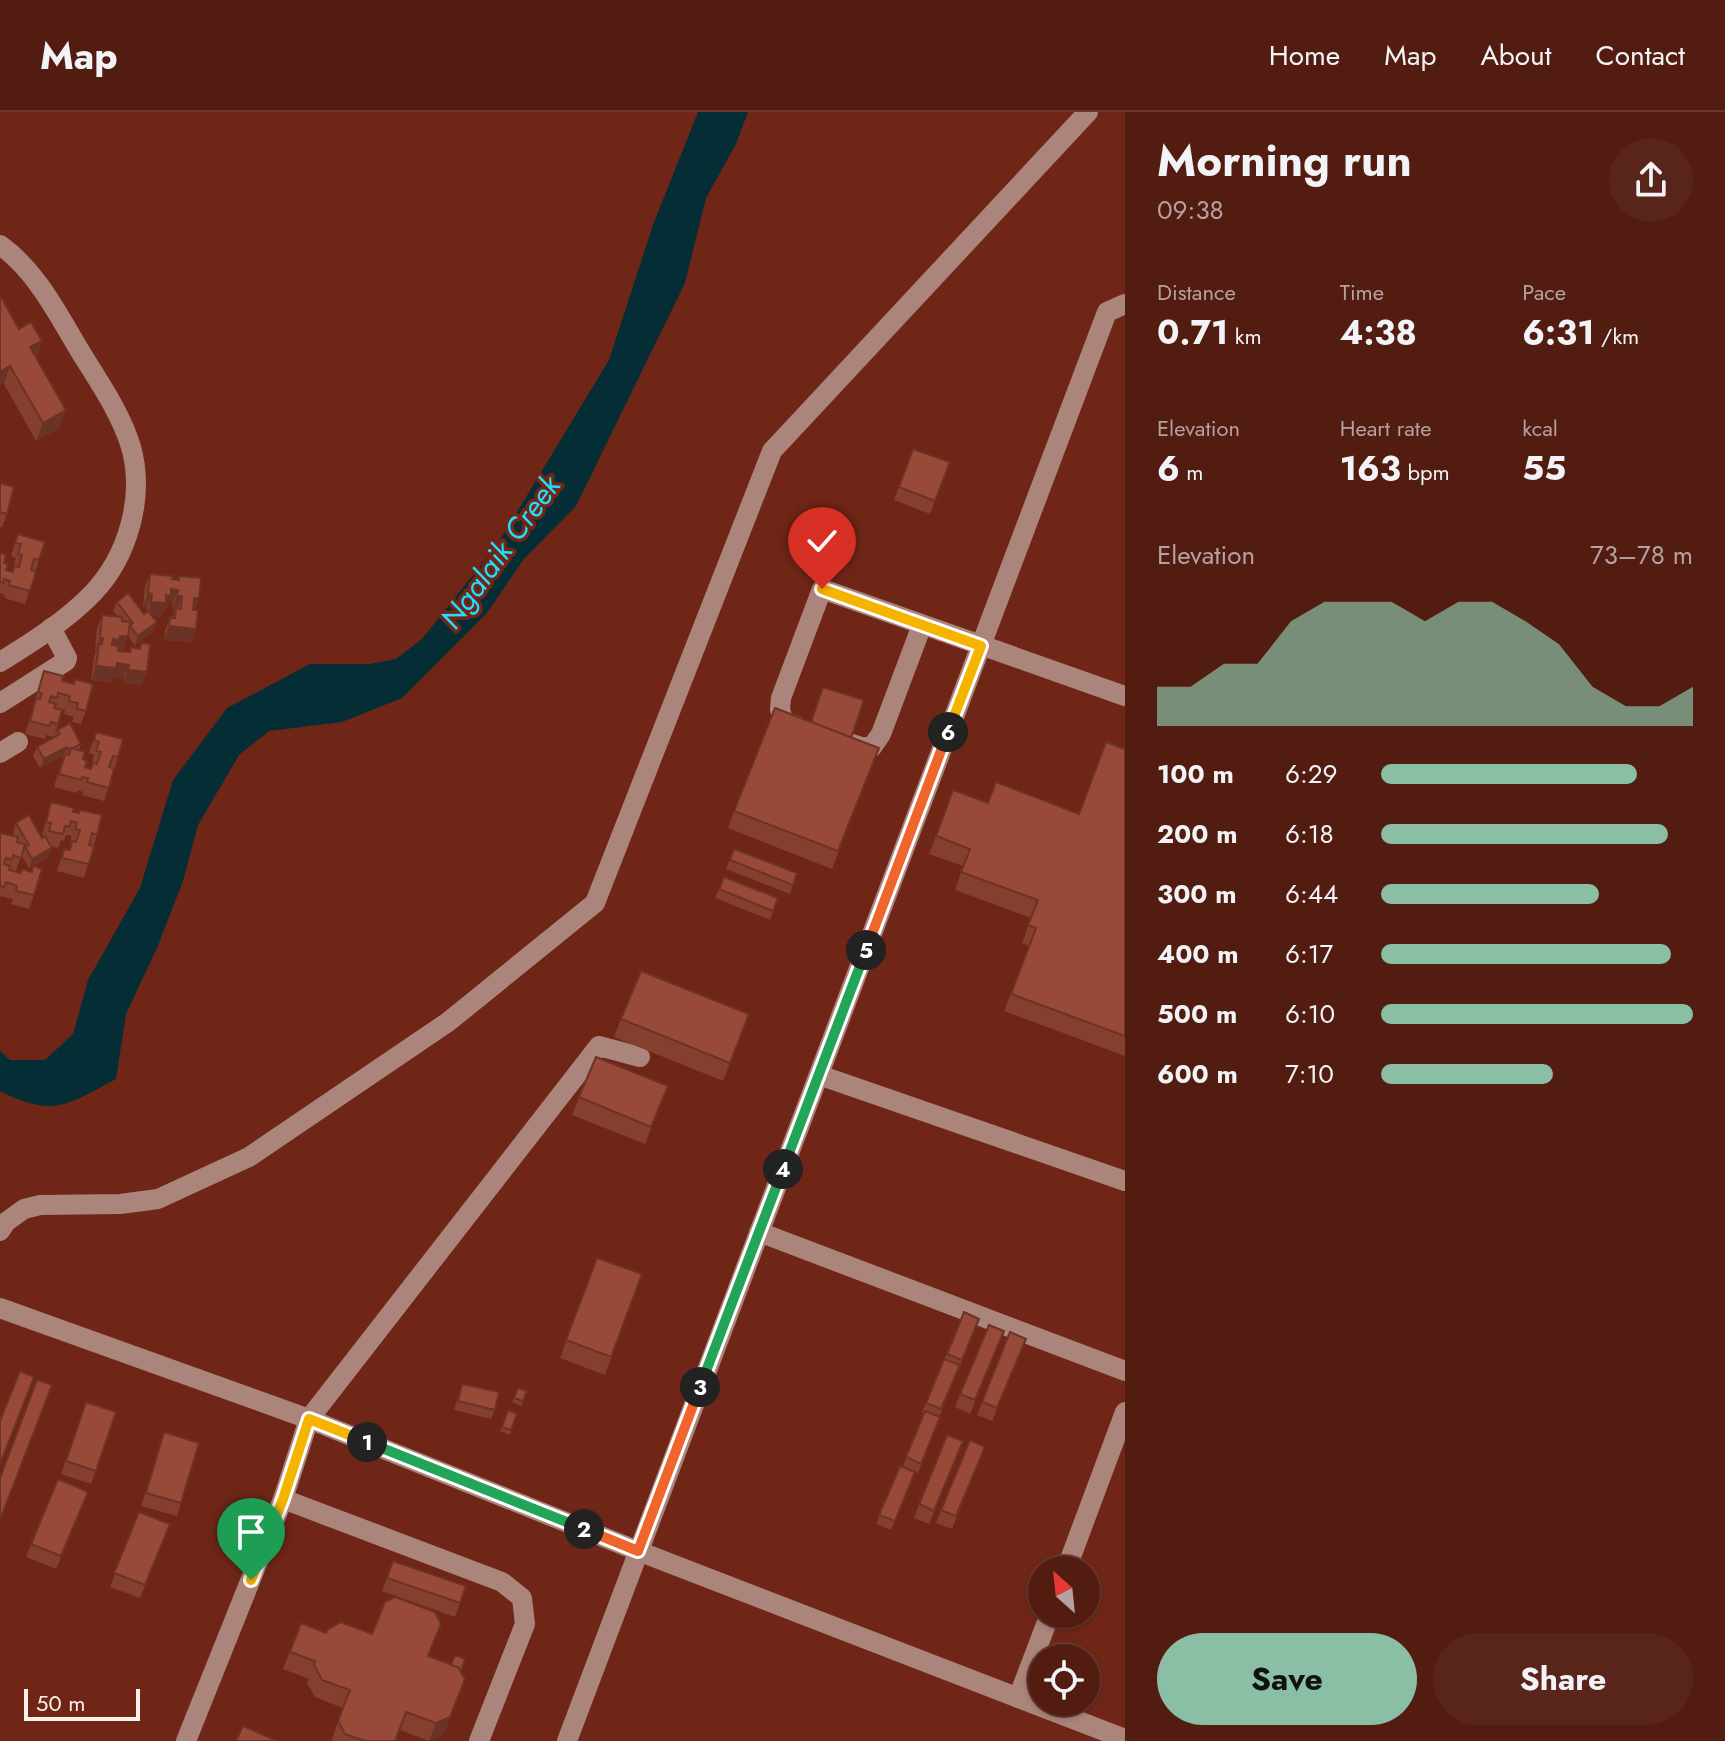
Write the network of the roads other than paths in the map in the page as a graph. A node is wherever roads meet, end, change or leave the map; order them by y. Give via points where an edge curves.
1 (1088, 112) edge
2 (0, 245) edge
3 (1125, 304) edge
4 (922, 625) junction
5 (51, 628) junction
6 (981, 646) junction
7 (0, 662) edge
8 (1125, 696) edge
9 (0, 703) edge
10 (18, 742) dead end
11 (0, 753) edge
12 (640, 1057) dead end
13 (819, 1075) junction
14 (1125, 1181) edge
15 (0, 1231) edge
16 (759, 1232) junction
17 (0, 1308) edge
18 (1125, 1371) edge
19 (1125, 1412) edge
20 (309, 1419) junction
21 (283, 1499) junction
22 (638, 1551) junction
23 (1071, 1556) edge
24 (1045, 1628) edge
25 (1018, 1698) junction
26 (1125, 1739) edge
27 (186, 1741) edge
28 (479, 1741) edge
29 (567, 1741) edge

1 - 15 street via 772,451 595,903 448,1022 249,1157 158,1199 40,1205 24,1209
2 - 5 street via 29,271 116,409 137,478 135,510 110,570 94,592
3 - 6 street via 1107,312
4 - 4 street via 822,589 781,698 783,721 872,747
4 - 6 street
5 - 7 street
5 - 9 street via 66,661
6 - 8 street
6 - 13 street
10 - 11 street
12 - 20 street via 599,1046
13 - 14 street
13 - 16 street
16 - 18 street
16 - 22 street
17 - 20 street
19 - 23 street
20 - 21 street
20 - 22 street
21 - 27 street
21 - 28 street via 502,1582 522,1598 525,1624
22 - 25 street
22 - 29 street
24 - 25 street
25 - 26 street

